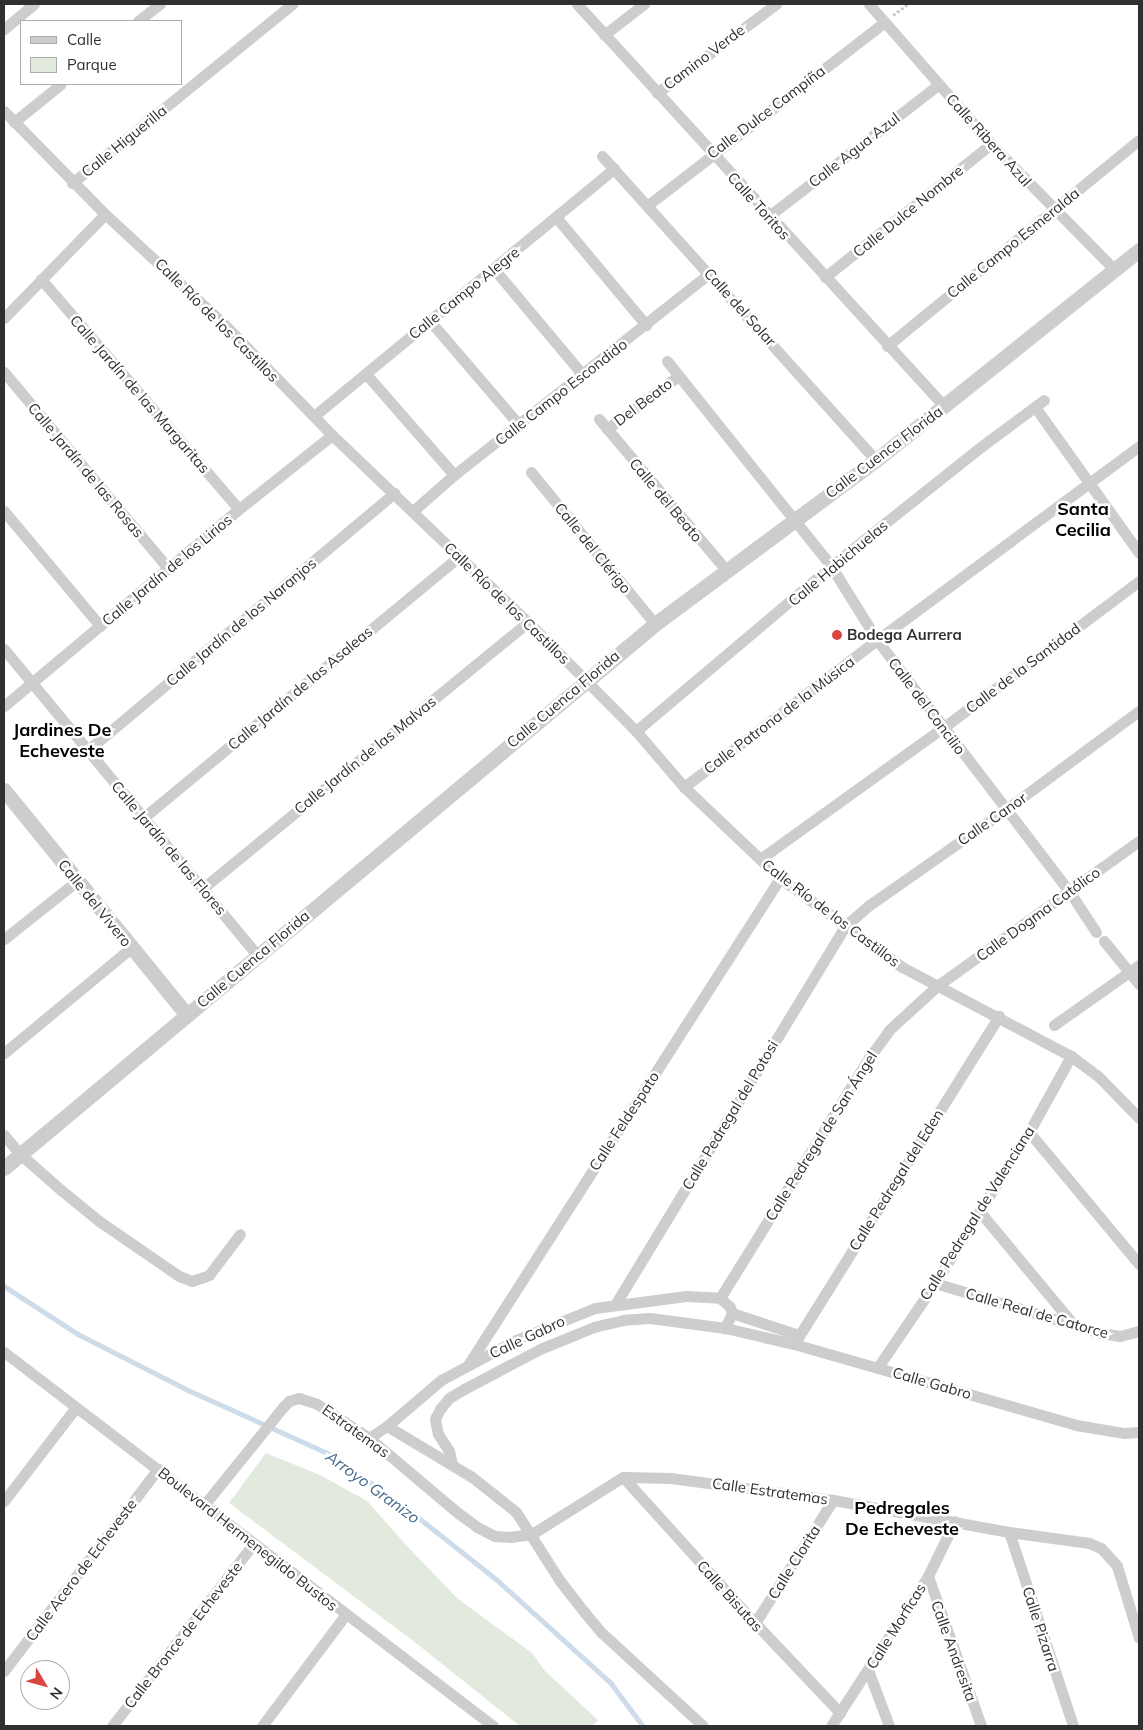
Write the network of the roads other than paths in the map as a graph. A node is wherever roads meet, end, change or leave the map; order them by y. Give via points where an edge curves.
1 (34, 4) edge
2 (160, 4) edge
3 (292, 4) edge
4 (577, 4) edge
5 (644, 4) edge
6 (776, 4) edge
7 (869, 4) edge
8 (139, 20) edge
9 (884, 22) junction
10 (4, 28) edge
11 (604, 35) junction
12 (939, 84) junction
13 (60, 85) edge
14 (657, 93) junction
15 (4, 111) edge
16 (14, 122) junction
17 (1139, 140) edge
18 (990, 144) junction
19 (712, 153) junction
20 (602, 156) dead end
21 (614, 169) junction
22 (72, 183) junction
23 (648, 204) junction
24 (1054, 210) junction
25 (105, 214) junction
26 (556, 216) junction
27 (769, 216) junction
28 (1139, 250) edge
29 (494, 269) junction
30 (1115, 270) junction
31 (710, 273) junction
32 (825, 277) junction
33 (41, 279) junction
34 (4, 318) edge
35 (430, 321) junction
36 (646, 325) junction
37 (887, 346) junction
38 (667, 362) dead end
39 (4, 372) edge
40 (366, 374) junction
41 (583, 376) junction
42 (678, 376) junction
43 (944, 406) junction
44 (314, 416) junction
45 (599, 419) dead end
46 (519, 425) junction
47 (607, 429) junction
48 (332, 435) junction
49 (1139, 446) edge
50 (876, 460) junction
51 (531, 472) dead end
52 (454, 475) junction
53 (1088, 482) junction
54 (394, 493) junction
55 (239, 509) junction
56 (4, 511) edge
57 (413, 511) junction
58 (794, 519) junction
59 (1139, 553) edge
60 (458, 557) junction
61 (831, 566) junction
62 (168, 568) junction
63 (726, 570) junction
64 (1139, 581) edge
65 (528, 622) junction
66 (655, 624) junction
67 (100, 626) junction
68 (877, 640) junction
69 (4, 649) edge
70 (586, 679) junction
71 (32, 682) junction
72 (4, 706) edge
73 (1139, 711) edge
74 (944, 727) junction
75 (636, 731) junction
76 (88, 750) junction
77 (684, 787) junction
78 (4, 790) edge
79 (1005, 810) junction
80 (143, 818) junction
81 (1139, 841) edge
82 (760, 859) junction
83 (780, 878) junction
84 (77, 881) junction
85 (203, 888) junction
86 (1069, 891) junction
87 (844, 926) junction
88 (1096, 932) dead end
89 (4, 939) edge
90 (1104, 941) dead end
91 (131, 948) junction
92 (257, 955) junction
93 (1135, 968) edge
94 (1139, 984) edge
95 (937, 986) junction
96 (187, 1015) junction
97 (999, 1016) junction
98 (1054, 1025) dead end
99 (4, 1053) edge
100 (1071, 1056) junction
101 (1139, 1118) edge
102 (1029, 1132) junction
103 (4, 1135) edge
104 (20, 1154) junction
105 (4, 1168) edge
106 (980, 1212) junction
107 (240, 1234) dead end
108 (1139, 1264) edge
109 (935, 1283) junction
110 (720, 1298) junction
111 (616, 1304) junction
112 (732, 1313) junction
113 (1074, 1324) junction
114 (725, 1328) junction
115 (1139, 1331) edge
116 (797, 1340) junction
117 (4, 1352) edge
118 (468, 1365) junction
119 (878, 1368) junction
120 (76, 1407) junction
121 (387, 1426) junction
122 (1139, 1432) edge
123 (368, 1438) junction
124 (452, 1464) junction
125 (158, 1469) junction
126 (623, 1478) junction
127 (833, 1500) junction
128 (4, 1501) edge
129 (204, 1505) junction
130 (955, 1521) junction
131 (1009, 1532) junction
132 (532, 1534) junction
133 (253, 1544) junction
134 (928, 1576) junction
135 (346, 1614) junction
136 (755, 1623) junction
137 (1139, 1638) edge
138 (4, 1670) edge
139 (868, 1670) junction
140 (840, 1712) junction
141 (112, 1726) edge
142 (262, 1726) edge
143 (493, 1726) edge
144 (703, 1726) edge
145 (831, 1726) edge
146 (889, 1726) edge
147 (981, 1726) edge
148 (1072, 1726) edge

1 - 10 street
2 - 8 street
3 - 22 street, Calle Higuerilla
4 - 11 street, Calle Toritos
5 - 11 street
6 - 14 street, Camino Verde
7 - 9 street, Calle Ribera Azul
9 - 12 street, Calle Ribera Azul
9 - 19 street, Calle Dulce Campiña
11 - 14 street, Calle Toritos
12 - 18 street, Calle Ribera Azul
12 - 27 street, Calle Agua Azul
13 - 16 street
14 - 19 street, Calle Toritos
15 - 16 street, Calle Río de los Castillos
16 - 22 street, Calle Río de los Castillos
17 - 24 street, Calle Campo Esmeralda
18 - 24 street, Calle Ribera Azul
18 - 32 street, Calle Dulce Nombre
19 - 23 street, Calle Dulce Campiña
19 - 27 street, Calle Toritos
20 - 21 street, Calle del Solar
21 - 23 street, Calle del Solar
21 - 26 street, Calle Campo Alegre
22 - 25 street, Calle Río de los Castillos
23 - 31 street, Calle del Solar
24 - 30 street, Calle Ribera Azul
24 - 37 street, Calle Campo Esmeralda
25 - 33 street
25 - 44 street, Calle Río de los Castillos via 225,325
26 - 29 street, Calle Campo Alegre
26 - 36 street
27 - 32 street, Calle Toritos
28 - 30 street, Calle Cuenca Florida
29 - 35 street, Calle Campo Alegre
29 - 41 street
30 - 43 street, Calle Cuenca Florida
31 - 36 street, Calle Campo Escondido
31 - 50 street, Calle del Solar
32 - 37 street, Calle Toritos
33 - 34 street
33 - 55 street, Calle Jardín de las Margaritas
35 - 40 street, Calle Campo Alegre
35 - 46 street
36 - 41 street, Calle Campo Escondido
37 - 43 street, Calle Toritos
38 - 42 street, Calle del Concilio
39 - 62 street, Calle Jardín de las Rosas
40 - 44 street, Calle Campo Alegre
40 - 52 street
41 - 46 street, Calle Campo Escondido
42 - 47 street, Del Beato
42 - 58 street, Calle del Concilio
43 - 50 street, Calle Cuenca Florida
44 - 48 street, Calle Río de los Castillos
45 - 47 street, Calle del Beato
46 - 52 street, Calle Campo Escondido
47 - 63 street, Calle del Beato
48 - 54 street, Calle Río de los Castillos
48 - 55 street, Calle Jardín de los Lirios
49 - 53 street, Calle Patrona de la Música
50 - 58 street, Calle Cuenca Florida
51 - 66 street, Calle del Clérigo
52 - 57 street, Calle Campo Escondido
53 - 59 street
53 - 61 street, Calle Habichuelas via 1039,404
53 - 68 street, Calle Patrona de la Música
54 - 57 street, Calle Río de los Castillos
54 - 76 street, Calle Jardín de los Naranjos
55 - 62 street, Calle Jardín de los Lirios
56 - 67 street
57 - 60 street, Calle Río de los Castillos
58 - 61 street, Calle del Concilio
58 - 63 street, Calle Cuenca Florida
60 - 65 street, Calle Río de los Castillos
60 - 80 street, Calle Jardín de las Asaleas
61 - 68 street, Calle del Concilio
61 - 75 street, Calle Habichuelas
62 - 67 street, Calle Jardín de los Lirios
63 - 66 street, Calle Cuenca Florida
64 - 74 street, Calle de la Santidad
65 - 70 street, Calle Río de los Castillos
65 - 85 street, Calle Jardín de las Malvas
66 - 70 street, Calle Cuenca Florida
67 - 71 street, Calle Jardín de los Lirios
68 - 74 street, Calle del Concilio
68 - 77 street, Calle Patrona de la Música
69 - 71 street, Calle Jardín de las Flores
70 - 75 street, Calle Río de los Castillos
70 - 92 street, Calle Cuenca Florida
71 - 72 street, Calle Jardín de los Lirios
71 - 76 street, Calle Jardín de las Flores
73 - 79 street, Calle Canor
74 - 79 street, Calle del Concilio
74 - 82 street, Calle de la Santidad
75 - 77 street, Calle Río de los Castillos
76 - 80 street, Calle Jardín de las Flores
77 - 82 street, Calle Río de los Castillos
78 - 84 street, Calle del Vivero
79 - 86 street, Calle del Concilio
79 - 87 street, Calle Canor
80 - 85 street, Calle Jardín de las Flores
81 - 86 street, Calle Dogma Católico
82 - 83 street, Calle Río de los Castillos
83 - 87 street, Calle Río de los Castillos
83 - 118 street, Calle Feldespato
84 - 89 street
84 - 91 street, Calle del Vivero
85 - 92 street, Calle Jardín de las Flores
86 - 88 street, Calle del Concilio
86 - 95 street, Calle Dogma Católico
87 - 95 street, Calle Río de los Castillos via 902,967
87 - 111 street, Calle Pedregal del Potosi
90 - 93 street
91 - 96 street, Calle del Vivero
91 - 99 street
92 - 96 street, Calle Cuenca Florida
93 - 94 street
93 - 98 street
95 - 97 street, Calle Río de los Castillos
95 - 110 street, Calle Pedregal de San Ángel via 889,1030 869,1058
96 - 104 street, Calle Cuenca Florida
97 - 100 street, Calle Río de los Castillos
97 - 116 street, Calle Pedregal del Eden
100 - 101 street, Calle Río de los Castillos via 1098,1076
100 - 102 street, Calle Pedregal de Valenciana
102 - 106 street, Calle Pedregal de Valenciana
102 - 108 street
103 - 104 street
104 - 105 street, Calle Cuenca Florida
104 - 107 street via 99,1221 192,1281 209,1275
106 - 109 street, Calle Pedregal de Valenciana
106 - 113 street
109 - 113 street, Calle Real de Catorce
109 - 119 street, Calle Pedregal de Valenciana
110 - 111 street, Calle Gabro via 686,1296
110 - 112 street
111 - 118 street, Calle Gabro via 566,1318
112 - 114 street
112 - 116 street, Calle Gabro
113 - 115 street, Calle Real de Catorce via 1120,1336
114 - 116 street, Calle Gabro
114 - 124 street, Calle Gabro via 669,1319 624,1320 594,1327 540,1349 456,1394 440,1409 435,1419 436,1428 449,1451
116 - 119 street, Calle Gabro
117 - 120 street, Boulevard Hermenegildo Bustos
118 - 121 street, Calle Gabro via 441,1380
119 - 122 street, Calle Gabro via 1076,1425 1124,1433
120 - 125 street, Boulevard Hermenegildo Bustos
120 - 128 street
121 - 123 street, Calle Gabro
121 - 124 street
123 - 129 street, Estratemas via 331,1412 310,1401 294,1398 284,1406
123 - 132 street, Estratemas via 477,1527 495,1536
124 - 132 street via 498,1496 516,1512
125 - 129 street, Boulevard Hermenegildo Bustos
125 - 138 street, Calle Acero de Echeveste
126 - 127 street, Calle Estratemas via 671,1478
126 - 132 street
126 - 136 street, Calle Bisutas
127 - 130 street, Calle Estratemas
127 - 136 street, Calle Clorita
129 - 133 street, Boulevard Hermenegildo Bustos
130 - 131 street, Calle Estratemas
130 - 134 street, Calle Morficas
131 - 137 street, Calle Estratemas via 1089,1543 1101,1548 1118,1566
131 - 148 street, Calle Pizarra
132 - 144 street via 560,1581 602,1633
133 - 135 street, Boulevard Hermenegildo Bustos
133 - 141 street, Calle Bronce de Echeveste
134 - 139 street, Calle Morficas
134 - 147 street, Calle Andresita
135 - 142 street
135 - 143 street, Boulevard Hermenegildo Bustos
136 - 140 street, Calle Bisutas
139 - 140 street, Calle Morficas
139 - 146 street
140 - 145 street, Calle Morficas

